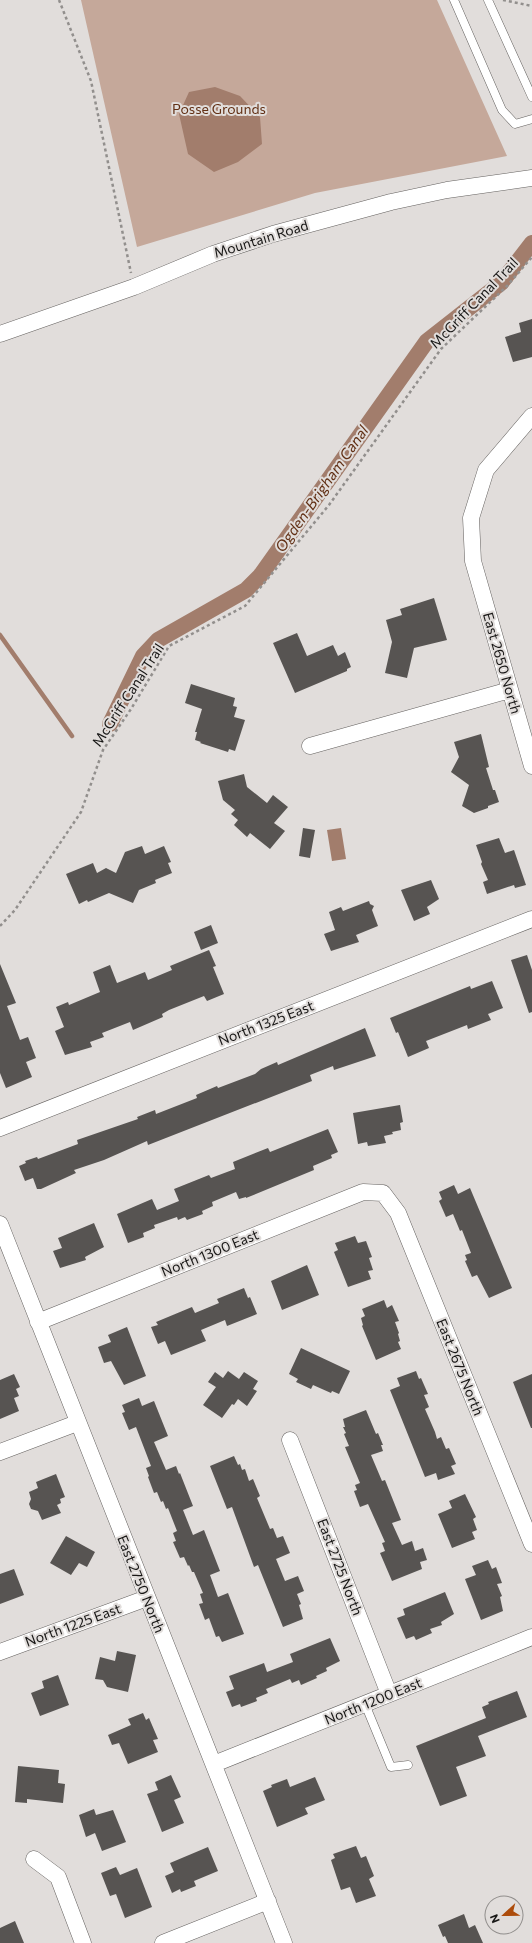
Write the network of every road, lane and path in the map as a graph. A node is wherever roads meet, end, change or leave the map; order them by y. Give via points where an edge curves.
1 (59, 0) edge
2 (454, 0) edge
3 (488, 0) edge
4 (503, 0) edge
5 (532, 6) edge
6 (532, 97) edge
7 (532, 119) edge
8 (532, 178) edge
9 (532, 257) edge
10 (134, 287) junction
11 (0, 334) edge
12 (532, 416) edge
13 (510, 690) junction
14 (310, 746) dead end
15 (532, 766) edge
16 (532, 919) edge
17 (0, 926) edge
18 (0, 1128) edge
19 (383, 1193) joint
20 (0, 1224) edge
21 (38, 1322) junction
22 (77, 1423) junction
23 (290, 1440) dead end
24 (0, 1452) edge
25 (532, 1544) edge
26 (147, 1598) junction
27 (532, 1637) edge
28 (0, 1652) edge
29 (390, 1694) junction
30 (365, 1704) junction
31 (214, 1764) junction
32 (408, 1765) dead end
33 (34, 1859) dead end
34 (268, 1901) junction
35 (83, 1943) edge
36 (163, 1943) edge
37 (284, 1943) edge

1 - 10 path via 91,81
2 - 7 lane via 502,110 515,124
3 - 6 lane
4 - 5 path
8 - 10 street, Mountain Road via 447,190 352,212 212,254
9 - 17 path, McGriff Canal Trail via 507,286 441,349 330,505 245,606 169,646 103,750 81,812 15,910
10 - 11 street, Mountain Road
12 - 13 street, East 2650 North via 486,470 471,518 473,561
13 - 14 street
13 - 15 street, East 2650 North
16 - 18 street, North 1325 East
19 - 21 street, North 1300 East via 363,1192
19 - 25 street, East 2675 North via 398,1213
20 - 21 street, East 2750 North
21 - 22 street, East 2750 North
22 - 24 street
22 - 26 street, East 2750 North
23 - 29 street, East 2725 North
26 - 28 street, North 1225 East
26 - 31 street, East 2750 North
27 - 29 street, North 1200 East
29 - 30 street, North 1200 East
30 - 31 street, North 1200 East
30 - 32 lane via 391,1767
31 - 34 street, East 2750 North
33 - 35 street via 58,1877
34 - 36 street
34 - 37 street, East 2750 North

